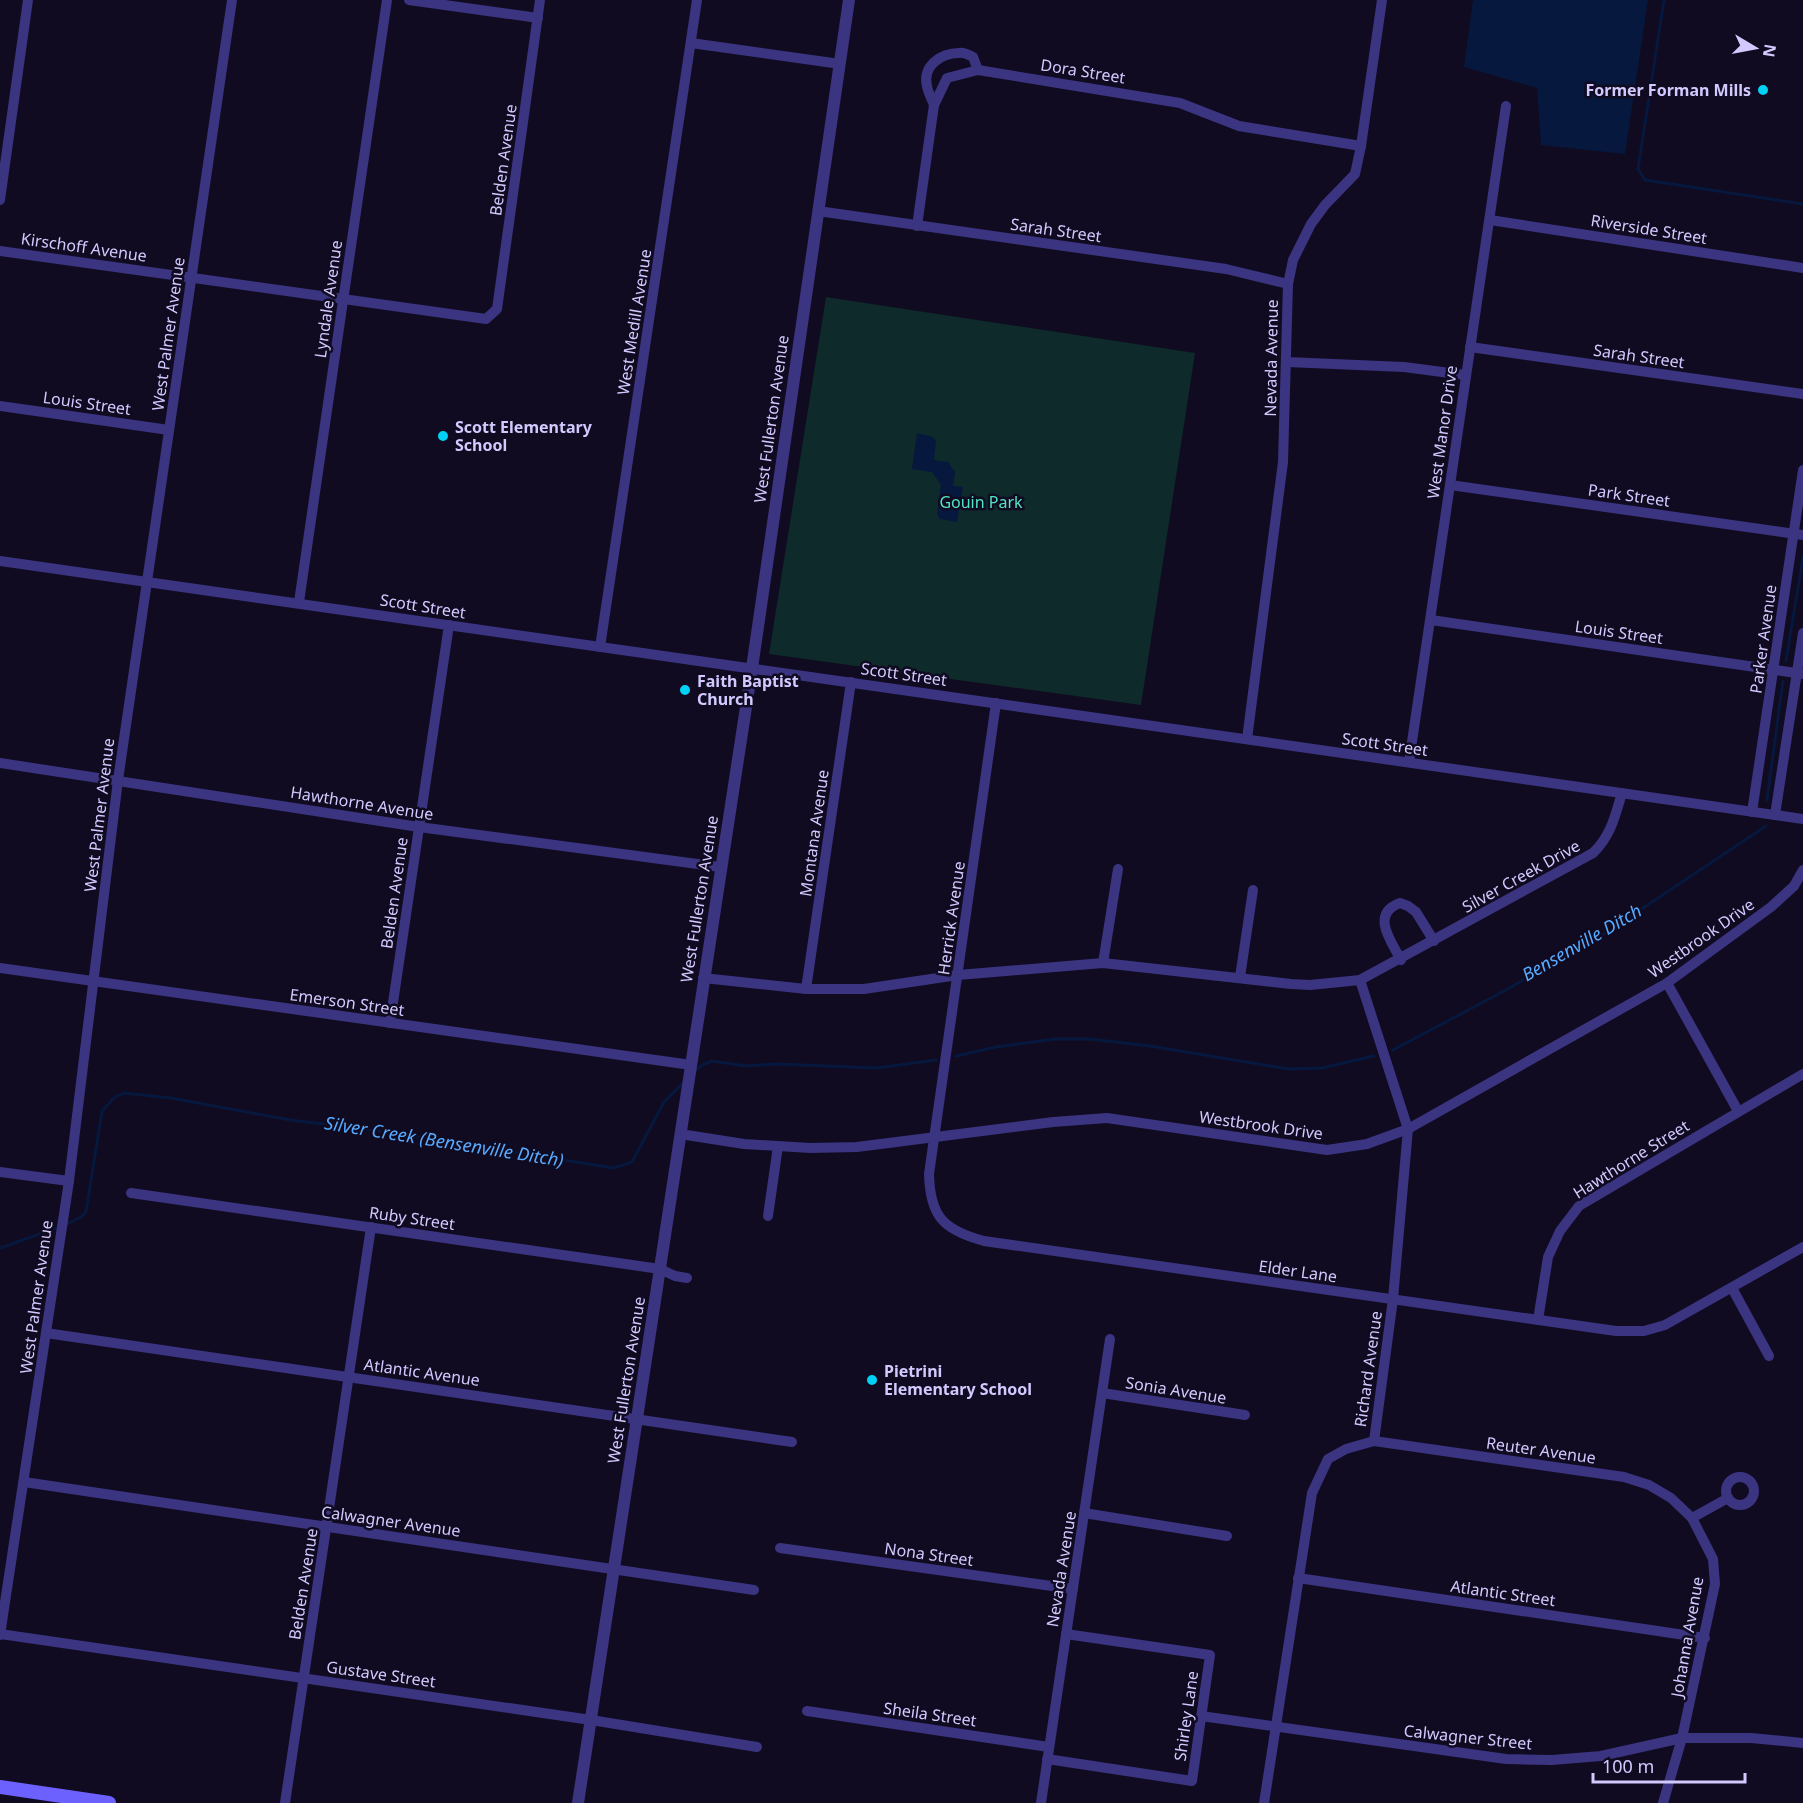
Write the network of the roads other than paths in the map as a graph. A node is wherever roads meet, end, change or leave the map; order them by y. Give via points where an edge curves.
1 (28, 0) edge
2 (232, 0) edge
3 (387, 0) edge
4 (409, 0) edge
5 (540, 0) edge
6 (697, 0) edge
7 (849, 0) edge
8 (1382, 0) edge
9 (537, 18) junction
10 (691, 43) junction
11 (840, 64) junction
12 (978, 70) junction
13 (934, 105) junction
14 (1506, 106) dead end
15 (1361, 146) junction
16 (0, 200) edge
17 (818, 211) junction
18 (1490, 220) junction
19 (917, 226) junction
20 (0, 250) edge
21 (1803, 268) edge
22 (191, 278) junction
23 (1288, 284) junction
24 (344, 299) junction
25 (486, 319) joint
26 (1470, 347) junction
27 (1287, 362) junction
28 (1465, 375) junction
29 (1803, 394) edge
30 (0, 406) edge
31 (169, 430) junction
32 (1803, 470) edge
33 (1450, 485) junction
34 (1798, 534) edge
35 (0, 561) edge
36 (147, 581) junction
37 (298, 603) junction
38 (1431, 620) junction
39 (448, 625) junction
40 (1803, 633) edge
41 (600, 647) junction
42 (752, 668) junction
43 (1774, 670) junction
44 (1800, 674) edge
45 (851, 682) junction
46 (996, 703) junction
47 (1247, 739) junction
48 (1409, 762) junction
49 (0, 763) edge
50 (118, 780) junction
51 (1622, 793) junction
52 (1752, 812) junction
53 (1775, 815) junction
54 (1803, 819) edge
55 (419, 827) junction
56 (720, 867) junction
57 (1118, 869) dead end
58 (1803, 870) edge
59 (1253, 890) dead end
60 (1434, 941) junction
61 (1401, 960) junction
62 (1103, 963) junction
63 (0, 968) edge
64 (958, 975) junction
65 (1240, 977) junction
66 (704, 978) junction
67 (1360, 981) junction
68 (94, 982) junction
69 (1667, 983) junction
70 (807, 989) junction
71 (390, 1023) junction
72 (690, 1066) junction
73 (1803, 1074) edge
74 (1738, 1111) junction
75 (1408, 1129) junction
76 (680, 1134) junction
77 (934, 1137) junction
78 (778, 1146) junction
79 (0, 1172) edge
80 (69, 1181) junction
81 (131, 1193) dead end
82 (768, 1216) dead end
83 (371, 1227) junction
84 (1803, 1247) edge
85 (660, 1269) junction
86 (687, 1278) dead end
87 (1732, 1288) junction
88 (1393, 1299) junction
89 (1538, 1320) junction
90 (46, 1333) junction
91 (1110, 1340) dead end
92 (1769, 1356) dead end
93 (349, 1377) junction
94 (1102, 1394) junction
95 (1245, 1415) dead end
96 (637, 1419) junction
97 (1374, 1441) junction
98 (792, 1442) dead end
99 (24, 1482) junction
100 (1728, 1498) dead end
101 (1084, 1513) junction
102 (1692, 1518) junction
103 (327, 1527) junction
104 (1227, 1536) dead end
105 (780, 1548) dead end
106 (615, 1569) junction
107 (1298, 1578) junction
108 (1073, 1589) junction
109 (754, 1590) dead end
110 (0, 1634) edge
111 (1066, 1634) junction
112 (1704, 1638) junction
113 (304, 1678) junction
114 (807, 1711) dead end
115 (1201, 1716) junction
116 (591, 1720) junction
117 (1275, 1727) junction
118 (1682, 1738) junction
119 (1803, 1743) edge
120 (1049, 1747) junction
121 (757, 1748) dead end
122 (1047, 1759) junction
123 (0, 1787) edge
124 (109, 1803) edge
125 (285, 1803) edge
126 (578, 1803) edge
127 (1041, 1803) edge
128 (1264, 1803) edge
129 (1663, 1803) edge

1 - 16 street
2 - 22 street, West Palmer Avenue
3 - 24 street, Lyndale Avenue
4 - 9 street
5 - 9 street, Belden Avenue
6 - 10 street, West Medill Avenue
7 - 11 street, West Fullerton Avenue
8 - 15 street, Nevada Avenue
9 - 25 street, Belden Avenue via 497,309
10 - 11 street
10 - 41 street, West Medill Avenue
11 - 17 street, West Fullerton Avenue
12 - 13 street, Dora Street via 946,78
12 - 13 street via 973,57 961,52 941,56 927,75 926,85
12 - 15 street, Dora Street via 1180,104 1239,126
13 - 19 street, Dora Street
14 - 18 street, West Manor Drive
15 - 23 street, Nevada Avenue via 1355,174 1325,205 1300,243
17 - 19 street, Sarah Street
17 - 42 street, West Fullerton Avenue
18 - 21 street, Riverside Street
18 - 26 street, West Manor Drive
19 - 23 street, Sarah Street via 1226,269
20 - 22 street, Kirschoff Avenue
22 - 24 street, Kirschoff Avenue
22 - 31 street, West Palmer Avenue
23 - 27 street, Nevada Avenue
24 - 25 street, Kirschoff Avenue
24 - 37 street, Lyndale Avenue
26 - 28 street, West Manor Drive
26 - 29 street, Sarah Street
27 - 28 street via 1404,367
27 - 47 street, Nevada Avenue via 1283,462
28 - 33 street, West Manor Drive
30 - 31 street, Louis Street
31 - 36 street, West Palmer Avenue
32 - 34 street, Parker Avenue
33 - 34 street, Park Street
33 - 38 street, West Manor Drive
34 - 43 street, Parker Avenue
35 - 36 street, Scott Street
36 - 37 street, Scott Street
36 - 50 street, West Palmer Avenue
37 - 39 street, Scott Street
38 - 43 street, Louis Street
38 - 48 street, West Manor Drive
39 - 41 street, Scott Street
39 - 55 street, Belden Avenue
40 - 44 street
41 - 42 street, Scott Street
42 - 45 street, Scott Street
42 - 56 street, West Fullerton Avenue
43 - 44 street, Louis Street
43 - 52 street, Parker Avenue
44 - 53 street
45 - 46 street, Scott Street
45 - 70 street, Montana Avenue
46 - 47 street, Scott Street
46 - 64 street, Herrick Avenue
47 - 48 street, Scott Street
48 - 51 street, Scott Street
49 - 50 street, Hawthorne Avenue
50 - 55 street, Hawthorne Avenue
50 - 68 street, West Palmer Avenue
51 - 52 street, Scott Street
51 - 60 street, Silver Creek Drive via 1610,832 1593,853
52 - 53 street, Scott Street
53 - 54 street, Scott Street
55 - 56 street, Hawthorne Avenue
55 - 71 street, Belden Avenue
56 - 66 street, West Fullerton Avenue
57 - 62 street
58 - 69 street, Westbrook Drive via 1794,886 1771,907
59 - 65 street
60 - 61 street, Silver Creek Drive
60 - 61 street via 1413,908 1401,903 1393,906 1384,927
61 - 67 street, Silver Creek Drive
62 - 64 street, Silver Creek Drive
62 - 65 street, Silver Creek Drive
63 - 68 street, Emerson Street
64 - 70 street, Silver Creek Drive via 864,989
64 - 77 street, Herrick Avenue
65 - 67 street, Silver Creek Drive via 1310,985
66 - 70 street, Silver Creek Drive
66 - 72 street, West Fullerton Avenue
67 - 75 street, Richard Avenue
68 - 71 street, Emerson Street
68 - 80 street, West Palmer Avenue
69 - 74 street
69 - 75 street, Westbrook Drive
71 - 72 street, Emerson Street
72 - 76 street, West Fullerton Avenue
73 - 74 street, Hawthorne Street
74 - 89 street, Hawthorne Street via 1579,1206 1560,1231 1548,1257
75 - 77 street, Westbrook Drive via 1367,1144 1327,1150 1107,1118
75 - 88 street, Richard Avenue
76 - 78 street, Westbrook Drive
76 - 85 street, West Fullerton Avenue
77 - 78 street, Westbrook Drive via 857,1147
77 - 88 street, Elder Lane via 929,1174 931,1202 945,1224 963,1236
78 - 82 street
79 - 80 street
80 - 90 street, West Palmer Avenue
81 - 83 street, Ruby Street
83 - 85 street, Ruby Street
83 - 93 street, Belden Avenue
84 - 87 street, Elder Lane
85 - 86 street, Ruby Street
85 - 96 street, West Fullerton Avenue
87 - 89 street, Elder Lane via 1665,1325 1644,1331
87 - 92 street
88 - 89 street, Elder Lane
88 - 97 street, Richard Avenue
90 - 93 street, Atlantic Avenue
90 - 99 street, West Palmer Avenue
91 - 94 street, Nevada Avenue
93 - 96 street, Atlantic Avenue
93 - 103 street, Belden Avenue
94 - 95 street, Sonia Avenue
94 - 101 street, Nevada Avenue
96 - 98 street, Atlantic Avenue
96 - 106 street, West Fullerton Avenue
97 - 102 street, Reuter Avenue via 1624,1477 1671,1498
97 - 107 street, Richard Avenue via 1328,1459 1312,1493
99 - 103 street, Calwagner Avenue
99 - 110 street, West Palmer Avenue
100 - 102 street
101 - 104 street
101 - 108 street, Nevada Avenue
102 - 112 street, Johanna Avenue via 1713,1559 1715,1584
103 - 106 street, Calwagner Avenue
103 - 113 street, Belden Avenue
105 - 108 street, Nona Street
106 - 109 street, Calwagner Avenue
106 - 116 street, West Fullerton Avenue
107 - 112 street, Atlantic Street
107 - 117 street, Richard Avenue
108 - 111 street, Nevada Avenue
110 - 113 street, Gustave Street
111 - 115 street, Shirley Lane via 1210,1655
111 - 120 street, Nevada Avenue
112 - 118 street, Johanna Avenue
113 - 116 street, Gustave Street
113 - 125 street, Belden Avenue
114 - 120 street, Sheila Street
115 - 117 street, Calwagner Street
115 - 122 street, Shirley Lane via 1192,1781
116 - 121 street, Gustave Street
116 - 126 street, West Fullerton Avenue
117 - 118 street, Calwagner Street via 1506,1759 1601,1756
117 - 128 street, Richard Avenue
118 - 119 street, Calwagner Street
118 - 129 street, Johanna Avenue
120 - 122 street, Nevada Avenue
122 - 127 street, Nevada Avenue
123 - 124 main road

